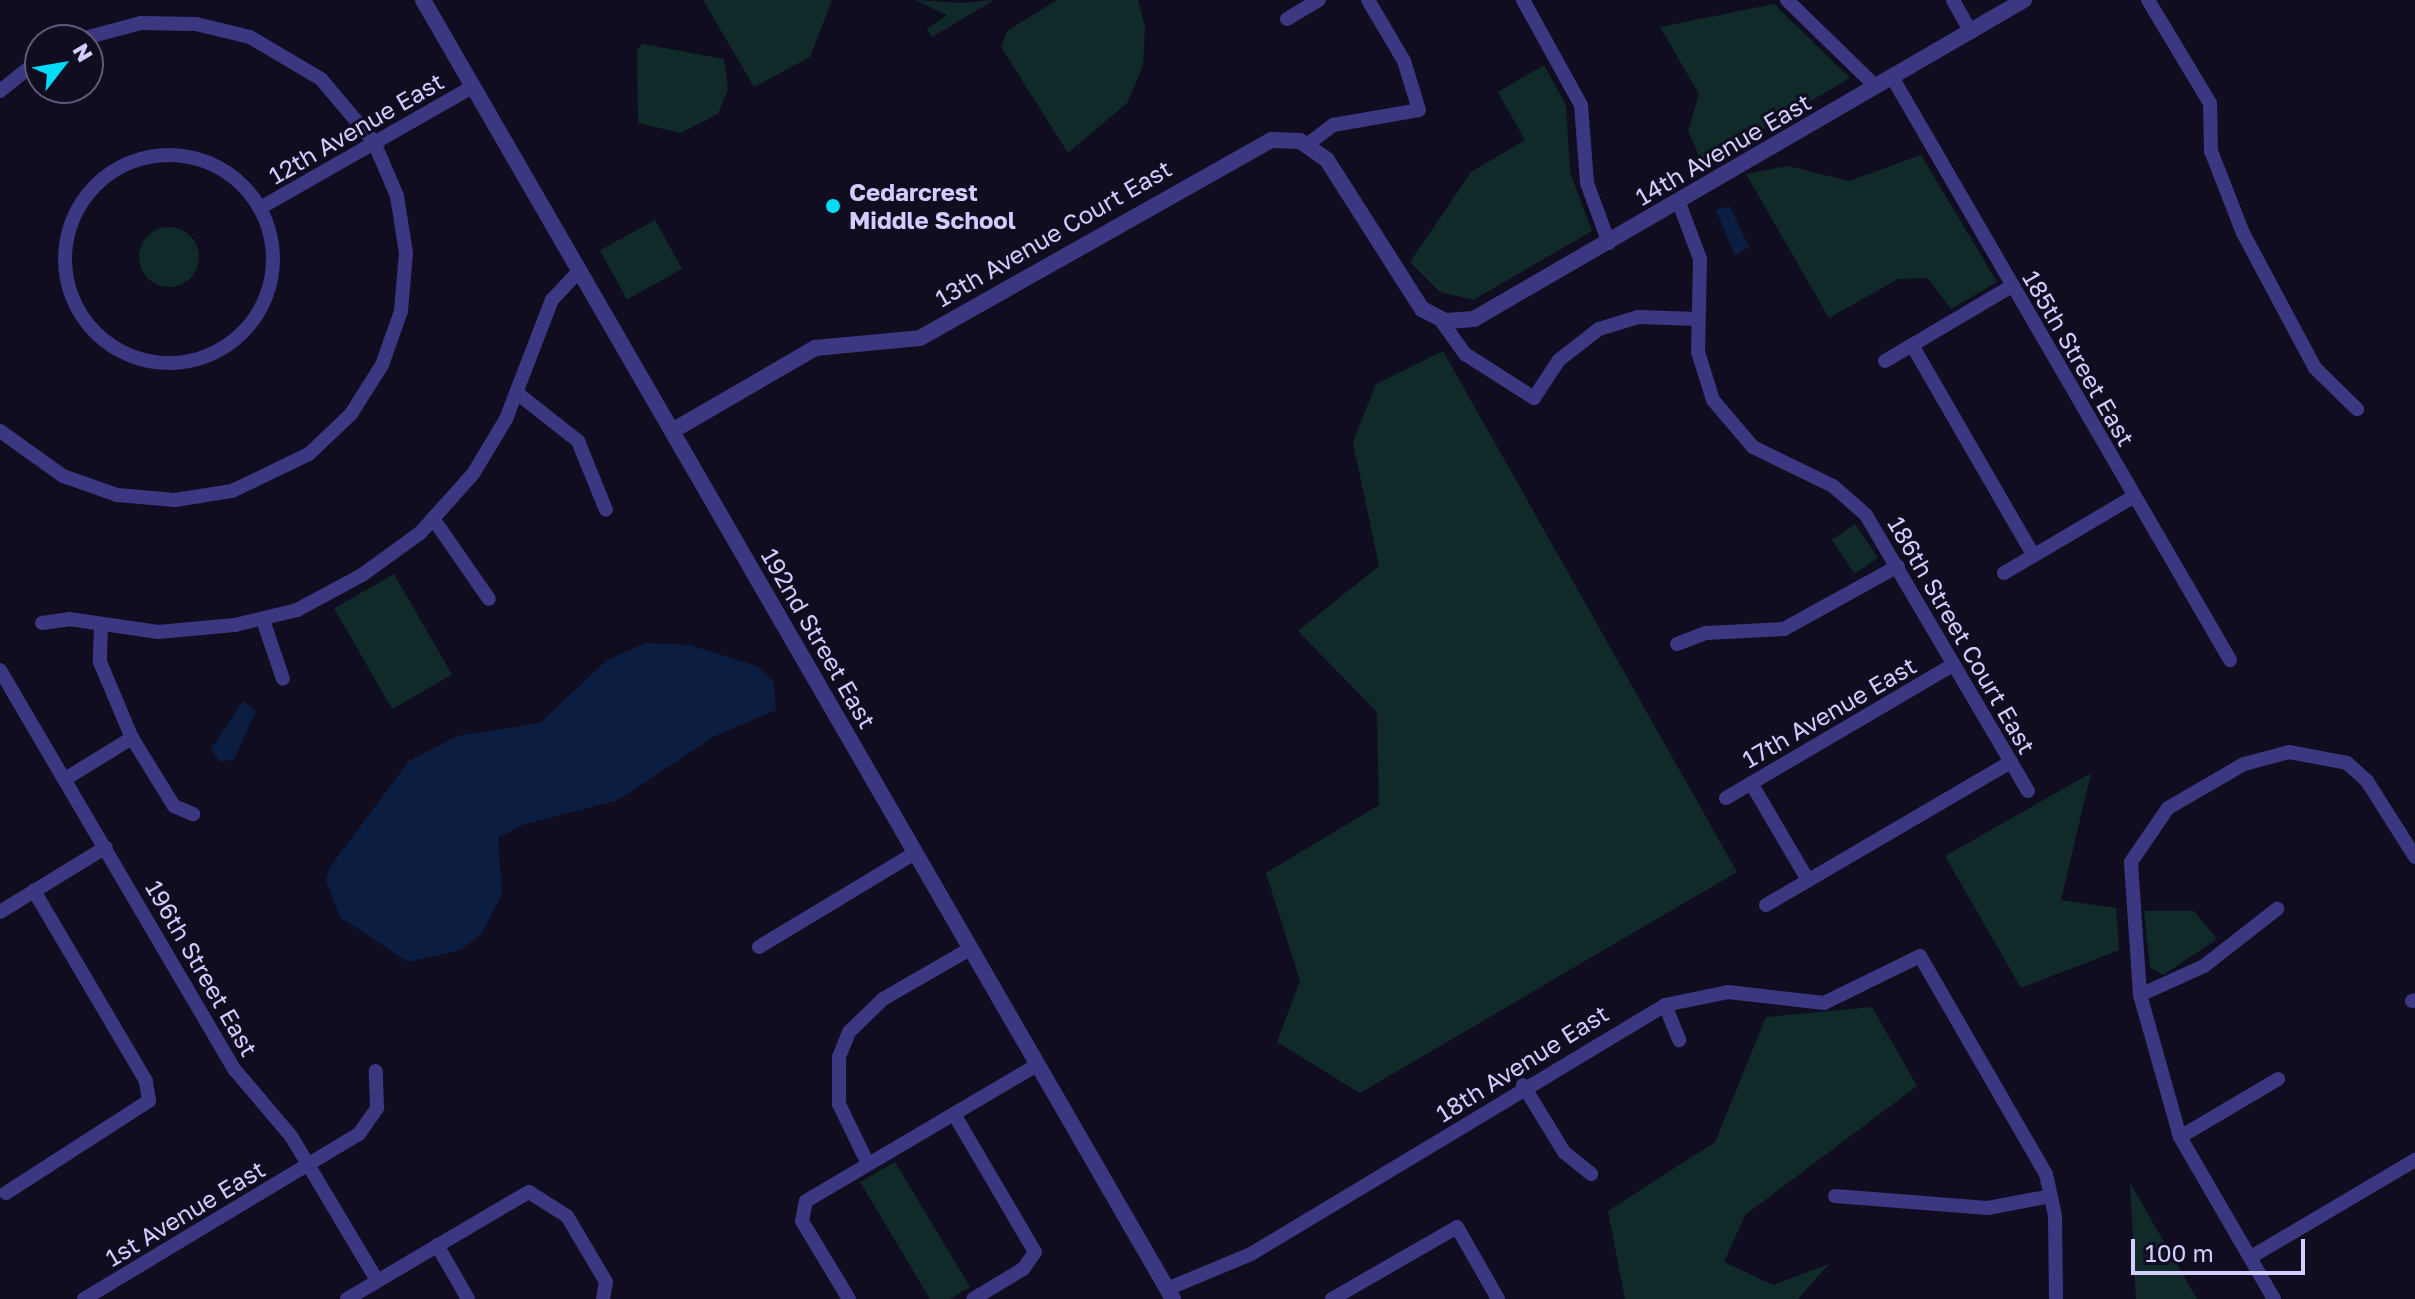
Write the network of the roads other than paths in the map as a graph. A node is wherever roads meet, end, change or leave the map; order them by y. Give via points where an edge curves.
1 (423, 0) edge
2 (1319, 0) edge
3 (1368, 0) edge
4 (1523, 0) edge
5 (1787, 0) edge
6 (1953, 0) edge
7 (2024, 0) edge
8 (2148, 0) edge
9 (1287, 19) dead end
10 (1971, 32) junction
11 (104, 35) edge
12 (24, 72) edge
13 (1892, 77) junction
14 (474, 86) junction
15 (1876, 87) junction
16 (0, 91) edge
17 (374, 142) junction
18 (1308, 144) junction
19 (1679, 203) junction
20 (260, 208) junction
21 (1609, 243) junction
22 (579, 271) junction
23 (2012, 286) junction
24 (1440, 319) junction
25 (1698, 319) junction
26 (1912, 345) junction
27 (1885, 361) dead end
28 (517, 393) junction
29 (2357, 409) dead end
30 (0, 431) edge
31 (672, 431) junction
32 (2133, 497) junction
33 (606, 510) dead end
34 (434, 520) junction
35 (2033, 555) junction
36 (1898, 566) junction
37 (2004, 573) dead end
38 (489, 599) dead end
39 (263, 620) junction
40 (42, 623) dead end
41 (101, 627) junction
42 (1677, 644) dead end
43 (2230, 660) dead end
44 (1954, 664) junction
45 (0, 670) edge
46 (283, 679) dead end
47 (132, 738) junction
48 (2011, 762) junction
49 (65, 779) junction
50 (1751, 783) junction
51 (2028, 791) dead end
52 (1726, 798) dead end
53 (193, 814) dead end
54 (106, 847) junction
55 (915, 853) junction
56 (2415, 857) edge
57 (1808, 880) junction
58 (34, 891) junction
59 (1766, 905) dead end
60 (2277, 909) dead end
61 (0, 912) edge
62 (759, 947) dead end
63 (970, 949) junction
64 (2140, 995) junction
65 (1665, 1005) junction
66 (1679, 1040) dead end
67 (1037, 1065) junction
68 (376, 1071) dead end
69 (2278, 1079) dead end
70 (1523, 1085) junction
71 (954, 1114) junction
72 (2180, 1137) junction
73 (2415, 1160) edge
74 (868, 1164) junction
75 (309, 1165) junction
76 (1591, 1174) dead end
77 (6, 1193) dead end
78 (1835, 1196) dead end
79 (2051, 1196) junction
80 (437, 1245) junction
81 (2251, 1257) junction
82 (377, 1280) junction
83 (1170, 1294) edge
84 (605, 1296) edge
85 (84, 1299) edge
86 (347, 1299) edge
87 (468, 1299) edge
88 (849, 1299) edge
89 (973, 1299) edge
90 (1332, 1299) edge
91 (1498, 1299) edge
92 (2056, 1299) edge
93 (2274, 1299) edge

1 - 14 street, 192nd Street East
2 - 9 street
3 - 18 street via 1411,77 1417,113 1333,125
4 - 21 street via 1581,105 1587,183
5 - 15 street
6 - 10 street
7 - 10 street, 14th Avenue East
8 - 29 street via 2210,103 2211,151 2243,233 2315,368
10 - 13 street, 14th Avenue East
11 - 17 street via 169,22 250,37 321,79
12 - 16 street
13 - 15 street, 14th Avenue East
13 - 23 street, 185th Street East
14 - 17 street, 12th Avenue East
14 - 22 street, 192nd Street East
15 - 19 street, 14th Avenue East
17 - 20 street, 12th Avenue East
17 - 30 street via 403,224 401,311 368,391 309,454 232,491 146,499 63,476
18 - 24 street via 1334,169 1407,293
18 - 31 street, 13th Avenue Court East via 1279,139 1254,145 920,338 815,348
19 - 21 street, 14th Avenue East
19 - 25 street, 186th Street Court East via 1700,259
20 - 20 street via 239,183 197,159 165,155 118,168 93,188 69,231 66,271 78,310 99,336 141,359 189,361 220,350 256,317 269,288 272,247
21 - 24 street, 14th Avenue East via 1489,312
22 - 28 street via 552,300
22 - 31 street, 192nd Street East
23 - 26 street
23 - 32 street, 185th Street East
24 - 25 street via 1465,354 1534,398 1559,360 1599,329 1638,317
25 - 36 street, 186th Street Court East via 1700,364 1729,423 1753,447 1844,493
26 - 27 street
26 - 35 street
28 - 33 street via 578,441
28 - 34 street via 491,447
31 - 55 street, 192nd Street East
32 - 35 street
32 - 43 street, 185th Street East
34 - 38 street
34 - 39 street via 362,575
35 - 37 street
36 - 42 street via 1784,629 1706,633
36 - 44 street, 186th Street Court East
39 - 41 street via 158,632
39 - 46 street
40 - 41 street via 69,619
41 - 47 street via 100,662
44 - 48 street, 186th Street Court East
44 - 50 street, 17th Avenue East
45 - 49 street, 196th Street East
47 - 49 street
47 - 53 street via 174,806
48 - 51 street, 186th Street Court East
48 - 57 street
49 - 54 street, 196th Street East
50 - 52 street, 17th Avenue East
50 - 57 street
54 - 58 street
54 - 75 street, 196th Street East via 235,1070
55 - 62 street
55 - 63 street, 192nd Street East
56 - 64 street via 2367,781 2326,756 2264,755 2168,808 2131,862
57 - 59 street
58 - 61 street
58 - 77 street via 146,1081 149,1101
60 - 64 street via 2204,966
63 - 67 street, 192nd Street East
63 - 74 street via 863,1014 839,1057 839,1104
64 - 72 street
65 - 66 street
65 - 70 street, 18th Avenue East
65 - 79 street, 18th Avenue East via 1728,992 1824,1003 1920,956 2046,1174
67 - 71 street
67 - 83 street, 192nd Street East
68 - 75 street, 1st Avenue East via 379,1099 370,1123
69 - 72 street
70 - 76 street via 1564,1152
70 - 83 street, 18th Avenue East via 1251,1254
71 - 74 street
71 - 89 street via 1032,1242 1033,1259
72 - 81 street
73 - 81 street
74 - 88 street via 802,1208 802,1221
75 - 82 street, 196th Street East
75 - 85 street, 1st Avenue East
78 - 79 street via 1988,1208
79 - 92 street
80 - 82 street
80 - 84 street via 532,1193 567,1216
80 - 87 street
81 - 93 street
82 - 86 street
90 - 91 street via 1457,1227

